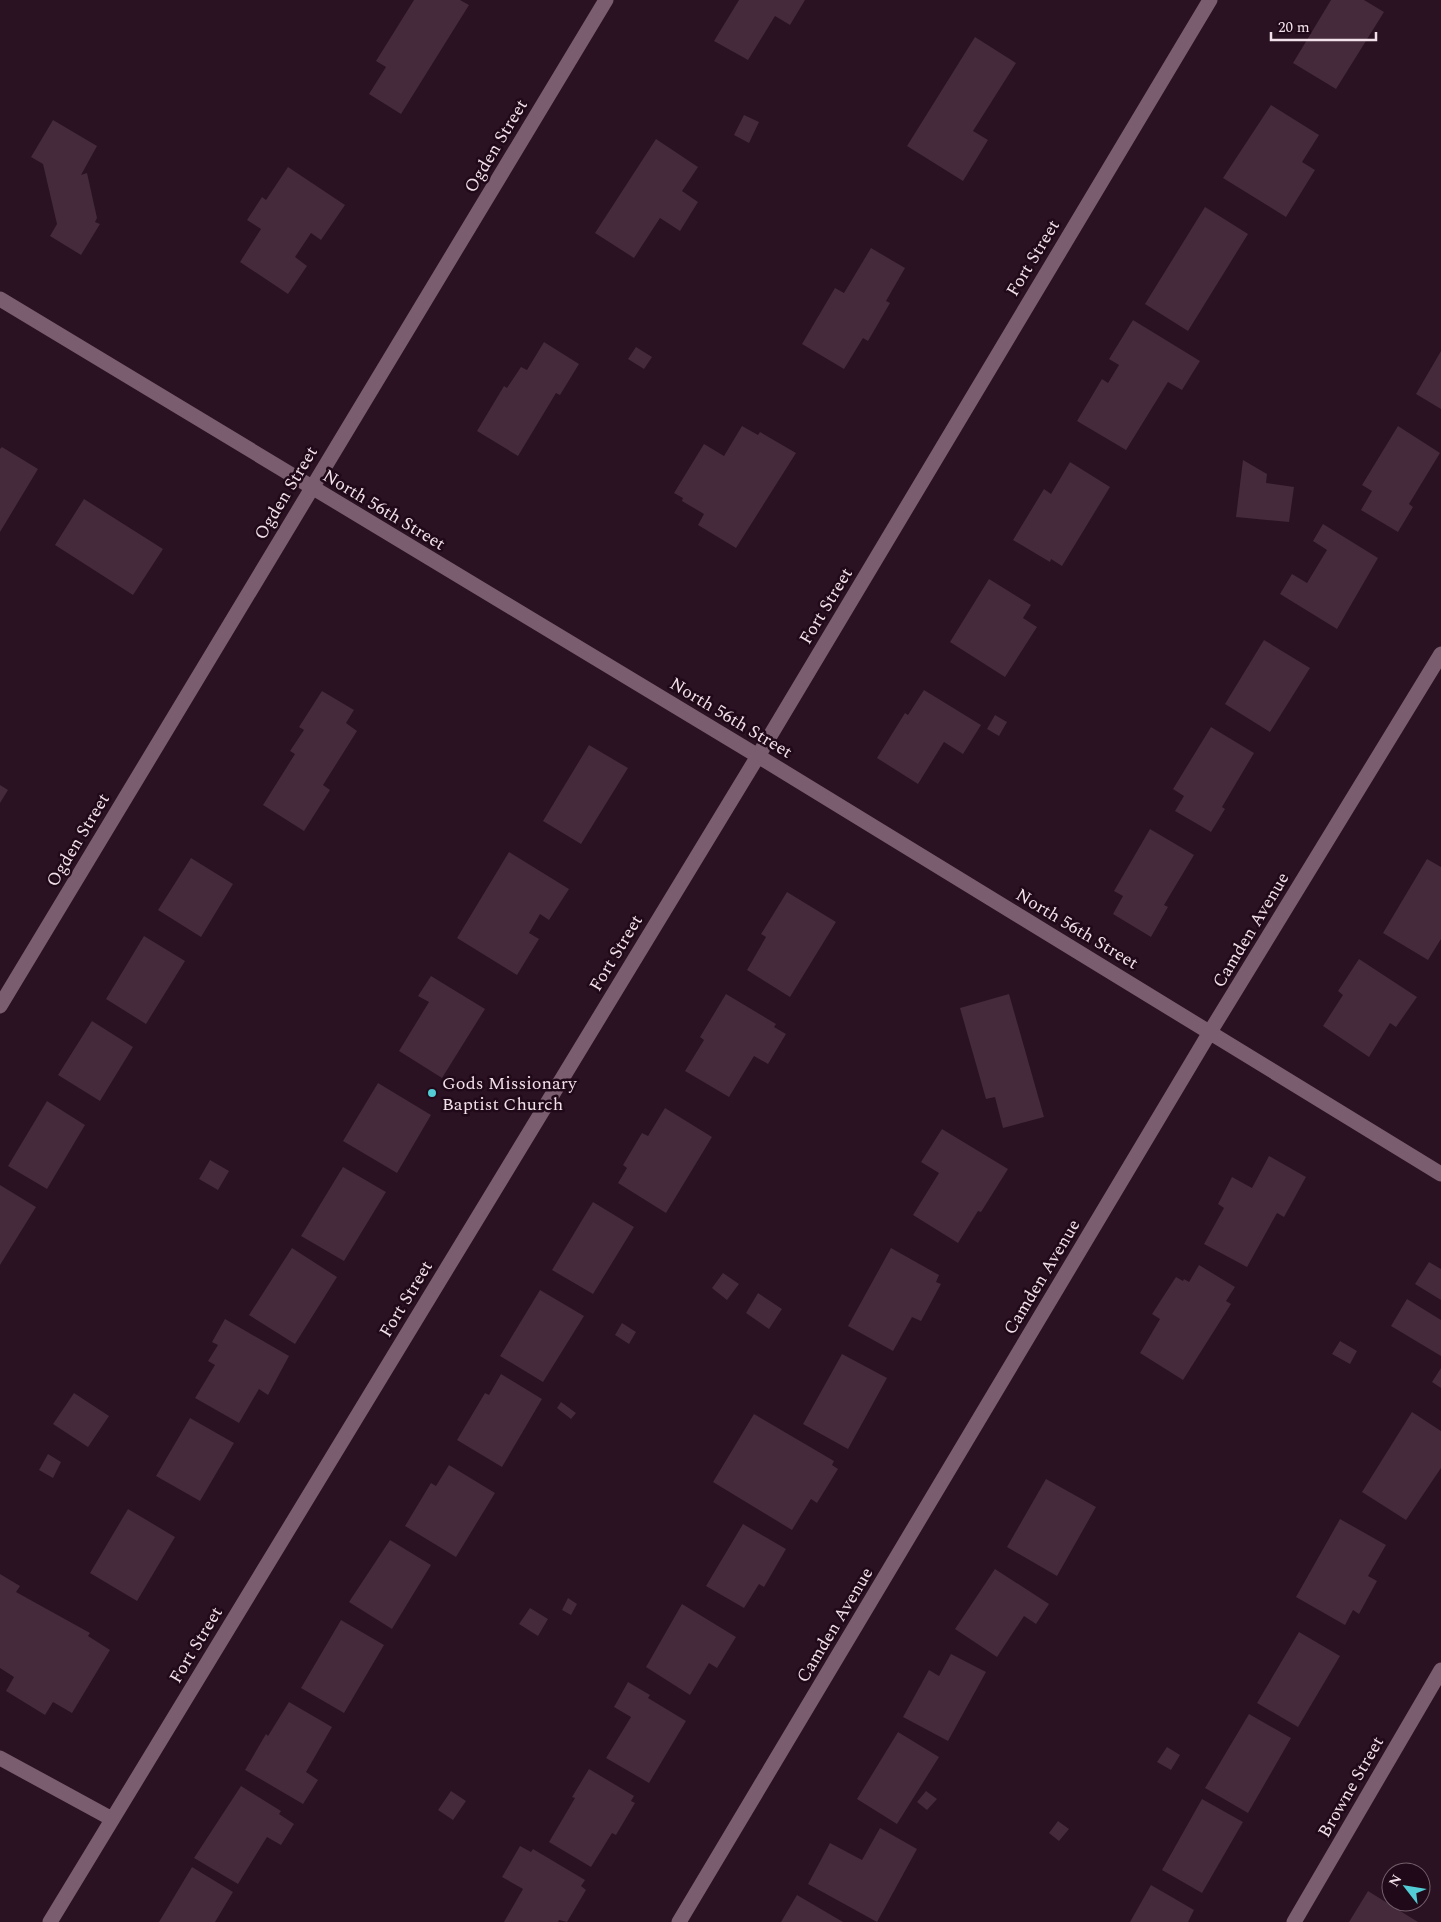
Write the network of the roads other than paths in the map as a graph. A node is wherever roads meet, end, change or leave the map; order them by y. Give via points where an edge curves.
1 (606, 0) edge
2 (1210, 0) edge
3 (0, 299) edge
4 (311, 488) junction
5 (1441, 654) edge
6 (758, 756) junction
7 (0, 1006) edge
8 (1210, 1032) junction
9 (1441, 1174) edge
10 (1441, 1670) edge
11 (0, 1758) edge
12 (112, 1819) junction
13 (50, 1922) edge
14 (679, 1922) edge
15 (1294, 1922) edge

1 - 4 street, Ogden Street
2 - 6 street, Fort Street
3 - 4 street, North 56th Street
4 - 6 street, North 56th Street
4 - 7 street, Ogden Street
5 - 8 street, Camden Avenue
6 - 8 street, North 56th Street
6 - 12 street, Fort Street
8 - 9 street, North 56th Street
8 - 14 street, Camden Avenue
10 - 15 street, Browne Street
11 - 12 street
12 - 13 street, Fort Street

